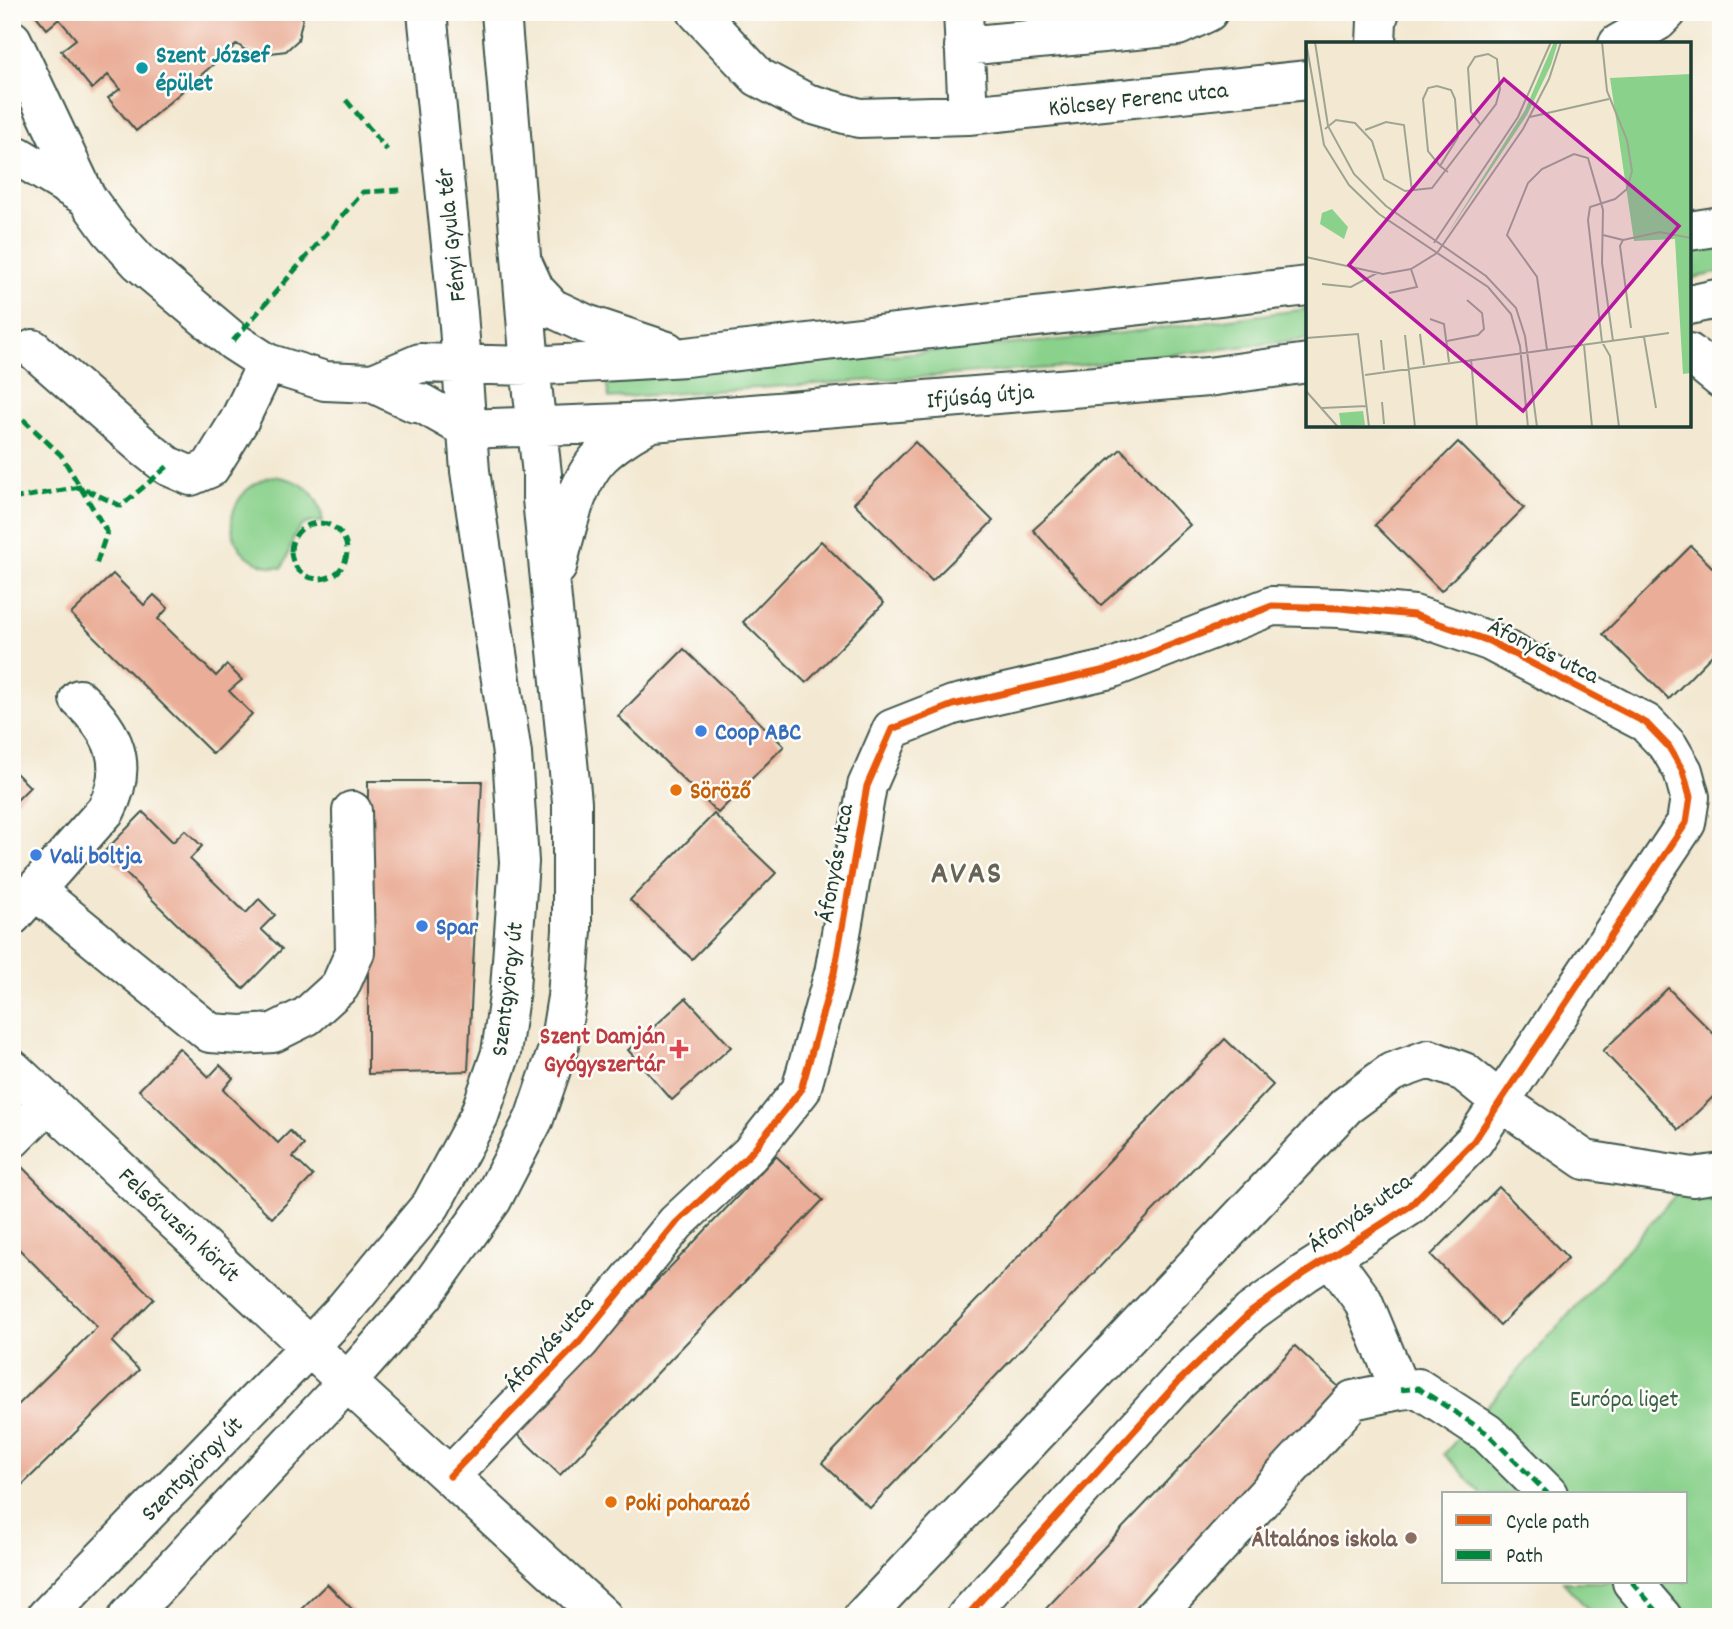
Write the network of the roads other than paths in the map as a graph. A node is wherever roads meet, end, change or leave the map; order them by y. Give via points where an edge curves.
1 (427, 12) edge
2 (501, 12) edge
3 (697, 12) edge
4 (1208, 12) edge
5 (1380, 12) edge
6 (1667, 12) edge
7 (963, 29) edge
8 (12, 40) edge
9 (1376, 42) edge
10 (1621, 42) edge
11 (1306, 80) edge
12 (968, 115) junction
13 (12, 156) edge
14 (86, 197) junction
15 (1721, 226) edge
16 (1691, 231) edge
17 (522, 261) junction
18 (1306, 286) edge
19 (1721, 298) edge
20 (1691, 305) edge
21 (33, 349) dead end
22 (1691, 356) edge
23 (685, 357) junction
24 (267, 363) junction
25 (1306, 363) edge
26 (461, 366) junction
27 (530, 366) junction
28 (1721, 379) edge
29 (373, 383) junction
30 (652, 422) junction
31 (536, 427) junction
32 (467, 429) junction
33 (552, 589) junction
34 (79, 698) dead end
35 (352, 810) dead end
36 (24, 903) edge
37 (12, 1069) edge
38 (50, 1102) junction
39 (1501, 1102) junction
40 (12, 1139) edge
41 (1721, 1173) edge
42 (1331, 1257) junction
43 (310, 1346) junction
44 (347, 1382) junction
45 (1401, 1390) junction
46 (450, 1476) junction
47 (1546, 1492) edge
48 (1634, 1584) edge
49 (46, 1617) edge
50 (128, 1617) edge
51 (603, 1617) edge
52 (863, 1617) edge
53 (966, 1617) edge
54 (1154, 1617) edge
55 (1662, 1617) edge

1 - 26 street, Fényi Gyula tér
2 - 17 street
3 - 12 street, Kölcsey Ferenc utca via 758,77 807,103 859,118
4 - 7 street via 1178,26
5 - 9 street
6 - 10 street
7 - 12 street
8 - 14 street
11 - 12 street, Kölcsey Ferenc utca
13 - 14 street
14 - 24 street via 139,262 233,341
15 - 16 street
17 - 23 street via 536,290 552,308
17 - 27 street
18 - 23 street
19 - 20 street
21 - 24 street via 168,466 191,476 209,468 239,421
22 - 28 street
23 - 27 street
24 - 29 street via 325,381
25 - 30 street, Ifjúság útja via 1208,377
26 - 27 street
26 - 29 street via 420,363
26 - 32 street, Szentgyörgy út
27 - 31 street
29 - 32 street
30 - 31 street, Ifjúság útja
30 - 33 street, Ifjúság útja via 600,457 583,481
31 - 32 street, Ifjúság útja
31 - 33 street
32 - 43 street, Szentgyörgy út via 512,754 519,862 501,1053 479,1116 431,1205
33 - 44 street via 572,802 572,930 558,1046 534,1119 492,1200 424,1294
34 - 36 street via 101,719 112,740 119,771 115,793 106,810
35 - 36 street via 355,952 340,986 307,1016 273,1033 210,1032
37 - 38 street, Felsőruzsin körút
38 - 40 street
38 - 43 street, Felsőruzsin körút
39 - 41 street via 1585,1160 1693,1177
39 - 42 street, Áfonyás utca via 1474,1141 1410,1206
39 - 46 street, Áfonyás utca via 1686,823 1690,797 1683,771 1669,747 1646,723 1489,641 1414,615 1272,606 1110,669 953,705 892,729 867,786 834,973 801,1090 750,1154 676,1223 580,1341
39 - 52 street via 1464,1072 1429,1059 1392,1072 1346,1106
42 - 45 street, Áfonyás utca via 1363,1301
42 - 53 street, Áfonyás utca via 1251,1312 1179,1381
43 - 44 street
43 - 49 street, Szentgyörgy út
44 - 46 street
44 - 50 street
45 - 47 street via 1418,1388 1487,1433
45 - 54 street via 1353,1400
46 - 51 street
48 - 55 street

